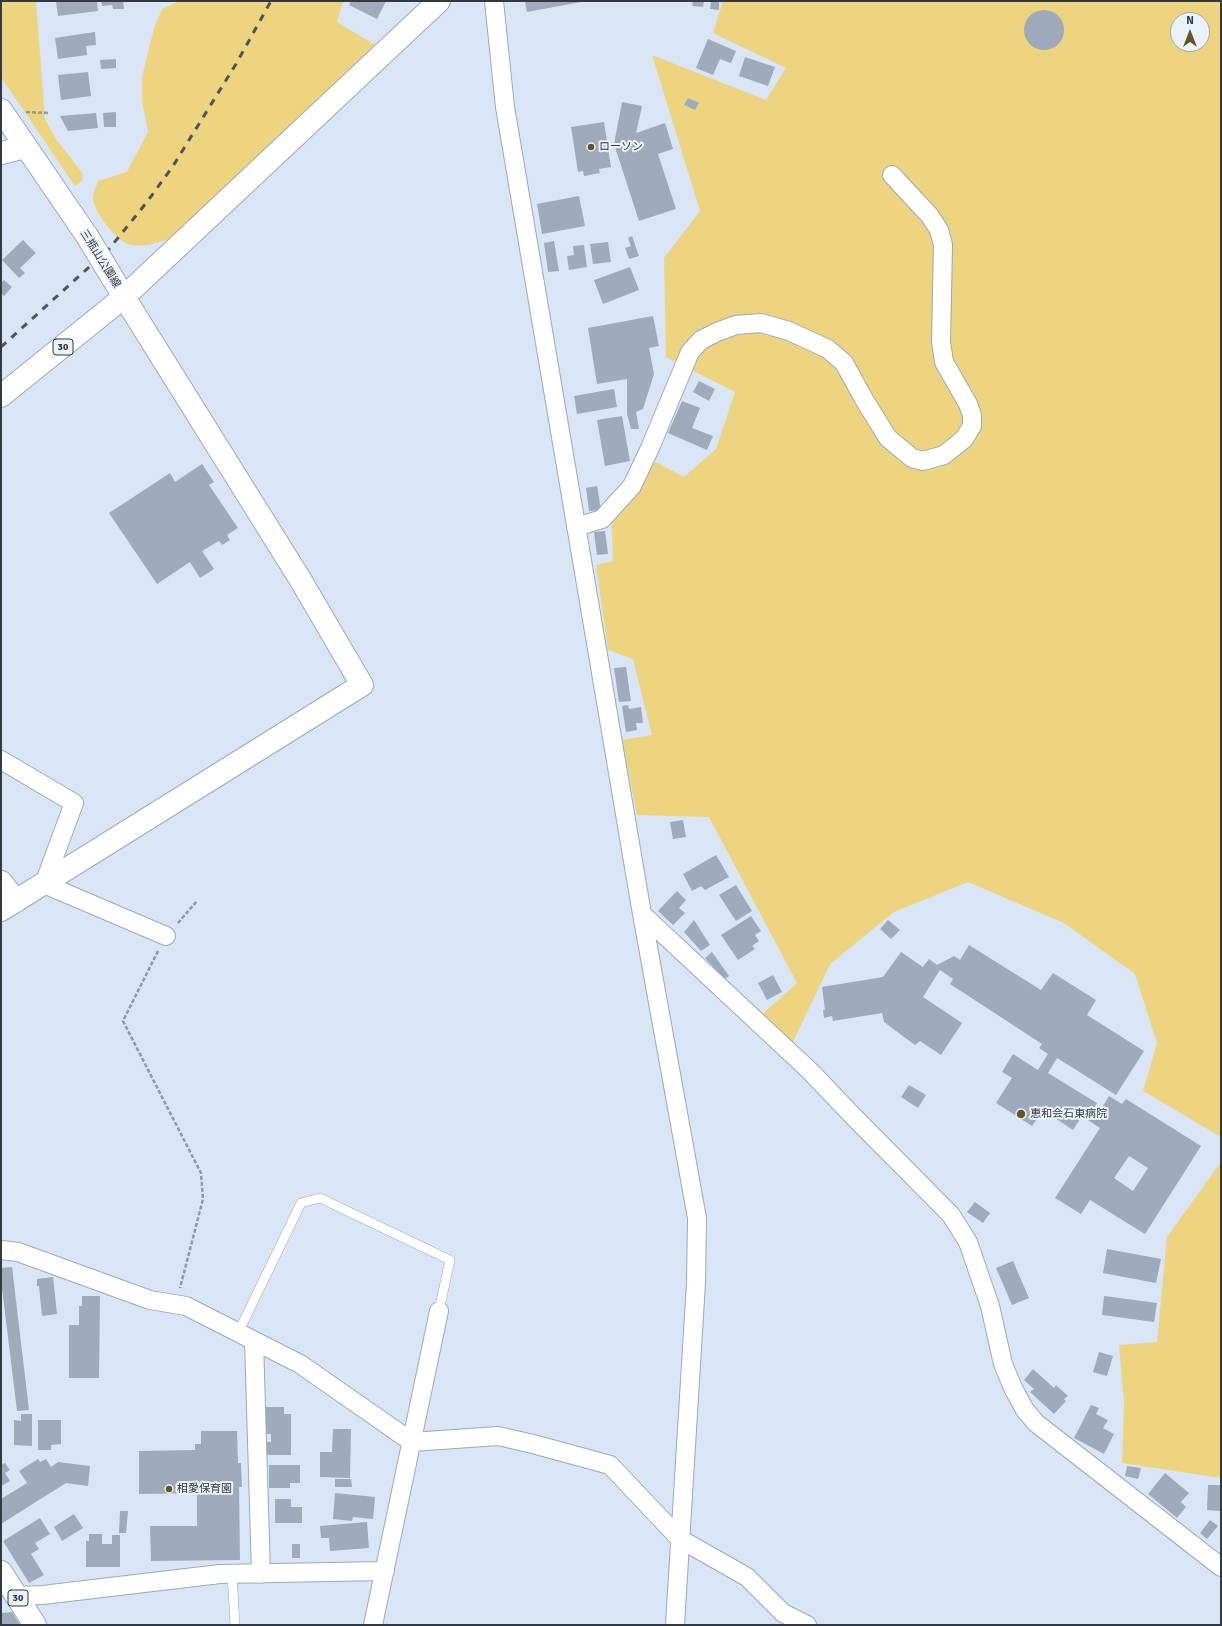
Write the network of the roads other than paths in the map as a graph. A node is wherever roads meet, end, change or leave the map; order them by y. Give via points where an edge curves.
1 (438, 1) edge
2 (494, 1) edge
3 (11, 111) edge
4 (25, 146) junction
5 (1, 154) edge
6 (892, 175) dead end
7 (124, 297) junction
8 (1, 396) edge
9 (576, 526) junction
10 (1, 760) edge
11 (1, 882) edge
12 (44, 884) junction
13 (8, 906) edge
14 (642, 914) junction
15 (166, 936) road end
16 (1, 1250) edge
17 (439, 1311) joint
18 (238, 1333) junction
19 (254, 1341) junction
20 (412, 1442) junction
21 (680, 1539) junction
22 (1221, 1566) edge
23 (1, 1572) edge
24 (384, 1572) junction
25 (232, 1574) junction
26 (261, 1574) junction
27 (16, 1596) junction
28 (35, 1625) edge
29 (235, 1625) edge
30 (372, 1625) edge
31 (675, 1625) edge
32 (807, 1625) edge

1 - 7 street
2 - 9 street via 506,107
3 - 4 street, 三瓶山公園線
4 - 5 street
4 - 7 street, 三瓶山公園線, bridge via 87,236
6 - 9 street via 930,216 938,230 942,245 941,342 944,362 972,415 972,426 964,439 944,455 923,461 912,458 888,438 844,363 828,349 788,331 761,323 736,325 701,340 690,352 632,486 602,519
7 - 8 street, 三瓶山公園線 / 30
7 - 12 street via 300,580 362,685
9 - 14 street
10 - 12 street via 74,803
11 - 13 street
12 - 13 street
12 - 15 street
14 - 21 street via 697,1218 696,1283
14 - 22 street via 811,1072 951,1215 968,1242 990,1306 1003,1364 1012,1388 1036,1423
16 - 18 street via 18,1252 150,1300 186,1306
17 - 18 lane via 450,1260 320,1198 301,1203
17 - 20 street
18 - 19 street
19 - 20 street via 300,1364
19 - 26 street
20 - 21 street via 498,1436 610,1465
20 - 24 street
21 - 31 street
21 - 32 street via 747,1577 783,1613
23 - 27 street, 30
24 - 26 street
24 - 30 street
25 - 26 street
25 - 27 street
25 - 29 lane
27 - 28 street, 30

